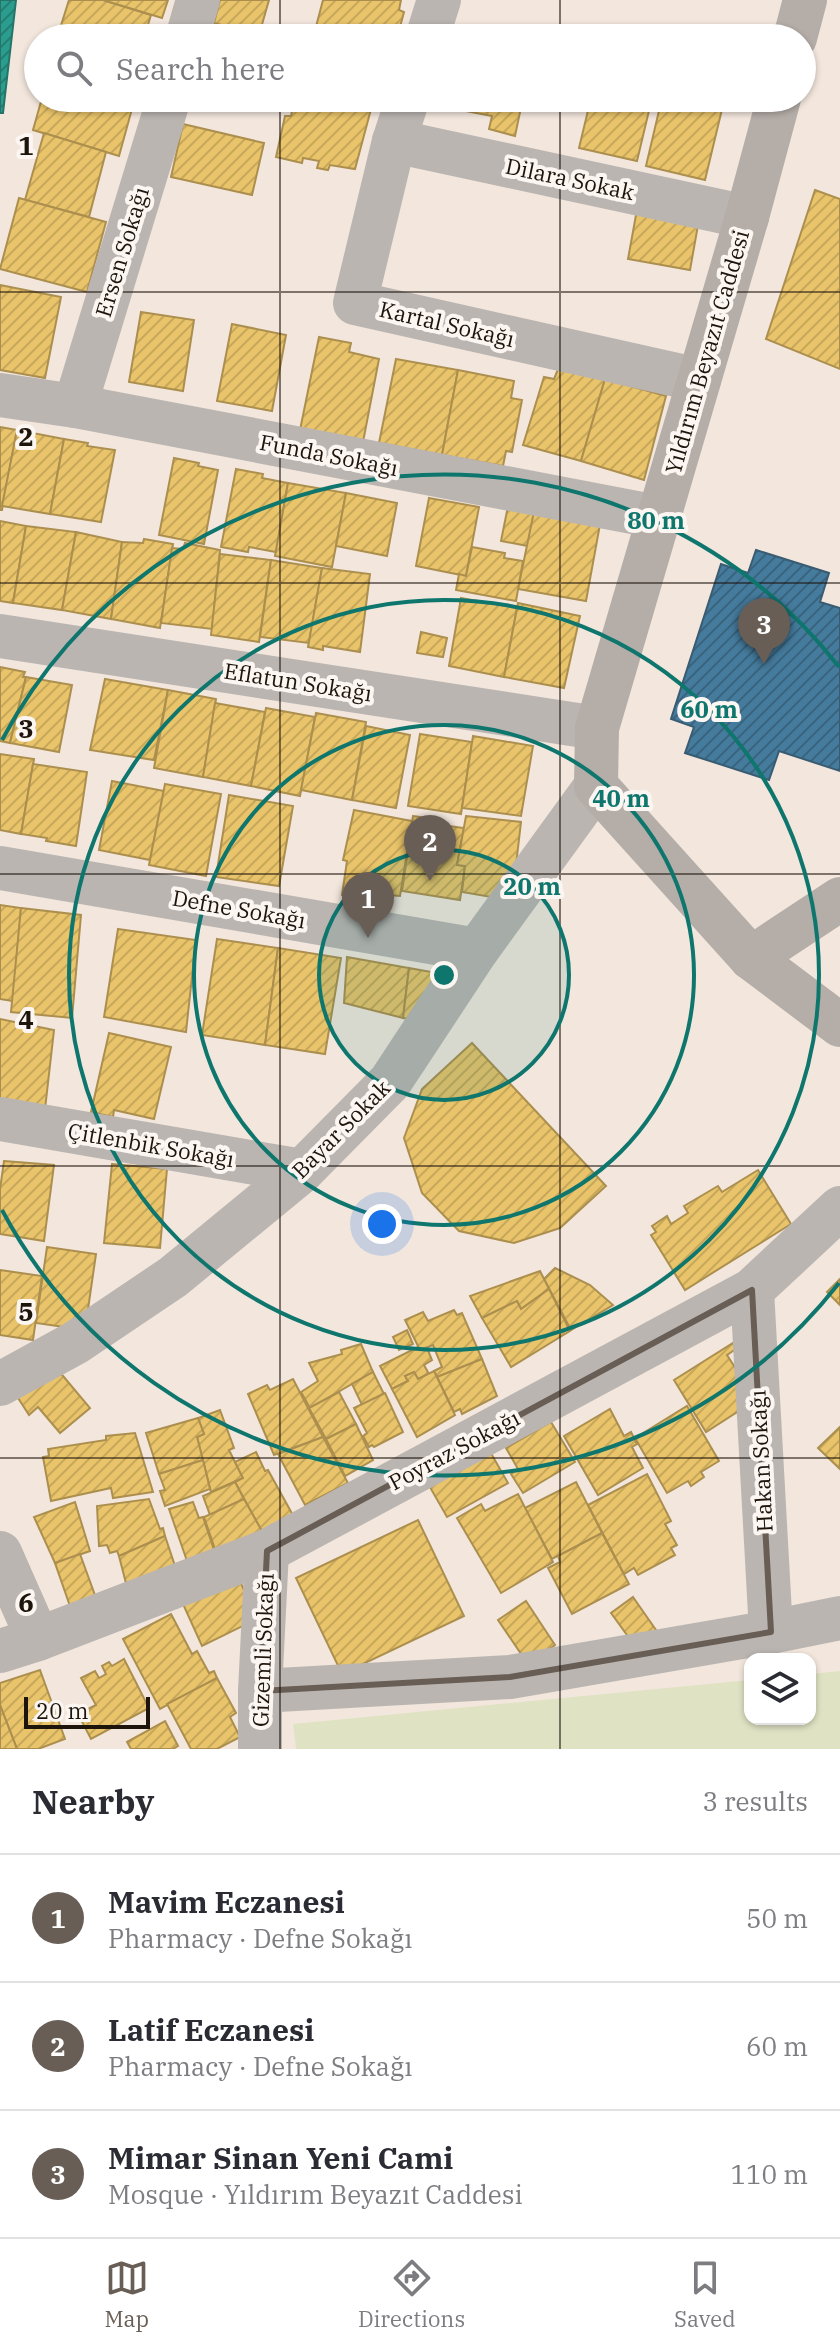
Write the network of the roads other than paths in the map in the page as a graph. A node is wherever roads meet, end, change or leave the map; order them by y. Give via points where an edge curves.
1 (198, 0) edge
2 (439, 0) edge
3 (805, 0) edge
4 (191, 24) edge
5 (431, 24) edge
6 (799, 24) edge
7 (165, 112) edge
8 (403, 112) edge
9 (775, 112) edge
10 (394, 141) junction
11 (747, 217) junction
12 (699, 380) junction
13 (0, 395) edge
14 (75, 406) junction
15 (658, 517) junction
16 (0, 636) edge
17 (597, 728) junction
18 (596, 786) junction
19 (0, 868) edge
20 (840, 899) edge
21 (477, 950) junction
22 (751, 958) junction
23 (840, 1025) edge
24 (0, 1119) edge
25 (302, 1171) junction
26 (840, 1208) edge
27 (752, 1290) junction
28 (0, 1348) edge
29 (51, 1358) junction
30 (0, 1384) edge
31 (267, 1551) junction
32 (0, 1553) edge
33 (840, 1618) edge
34 (771, 1632) junction
35 (19, 1645) edge
36 (260, 1691) junction
37 (260, 1749) edge

1 - 4 street
2 - 5 street
3 - 6 main road
7 - 14 street, Ersen Sokağı
8 - 10 street, Kartal Sokağı
9 - 11 main road, Yıldırım Beyazıt Caddesi
10 - 11 street, Dilara Sokak
10 - 12 street, Kartal Sokağı via 355,303
11 - 12 main road, Yıldırım Beyazıt Caddesi
12 - 15 main road, Yıldırım Beyazıt Caddesi
13 - 14 street, Funda Sokağı
14 - 15 street, Funda Sokağı
15 - 17 main road, Yıldırım Beyazıt Caddesi
16 - 17 street, Eflatun Sokağı
17 - 18 main road, Yıldırım Beyazıt Caddesi
18 - 21 street, Bayar Sokak
18 - 22 main road
19 - 21 street, Defne Sokağı
20 - 22 main road
21 - 25 street, Bayar Sokak via 390,1082
22 - 23 main road
24 - 25 street, Çitlenbik Sokağı
25 - 29 street, Bayar Sokak via 173,1277
26 - 27 street, Poyraz Sokağı
27 - 31 street, Poyraz Sokağı
27 - 34 street, Hakan Sokağı
28 - 29 street
29 - 30 street, Bayar Sokak
31 - 35 street, Poyraz Sokağı
31 - 36 street, Gizemli Sokağı
32 - 35 street
33 - 34 street
34 - 36 street via 510,1677
36 - 37 street, Gizemli Sokağı

